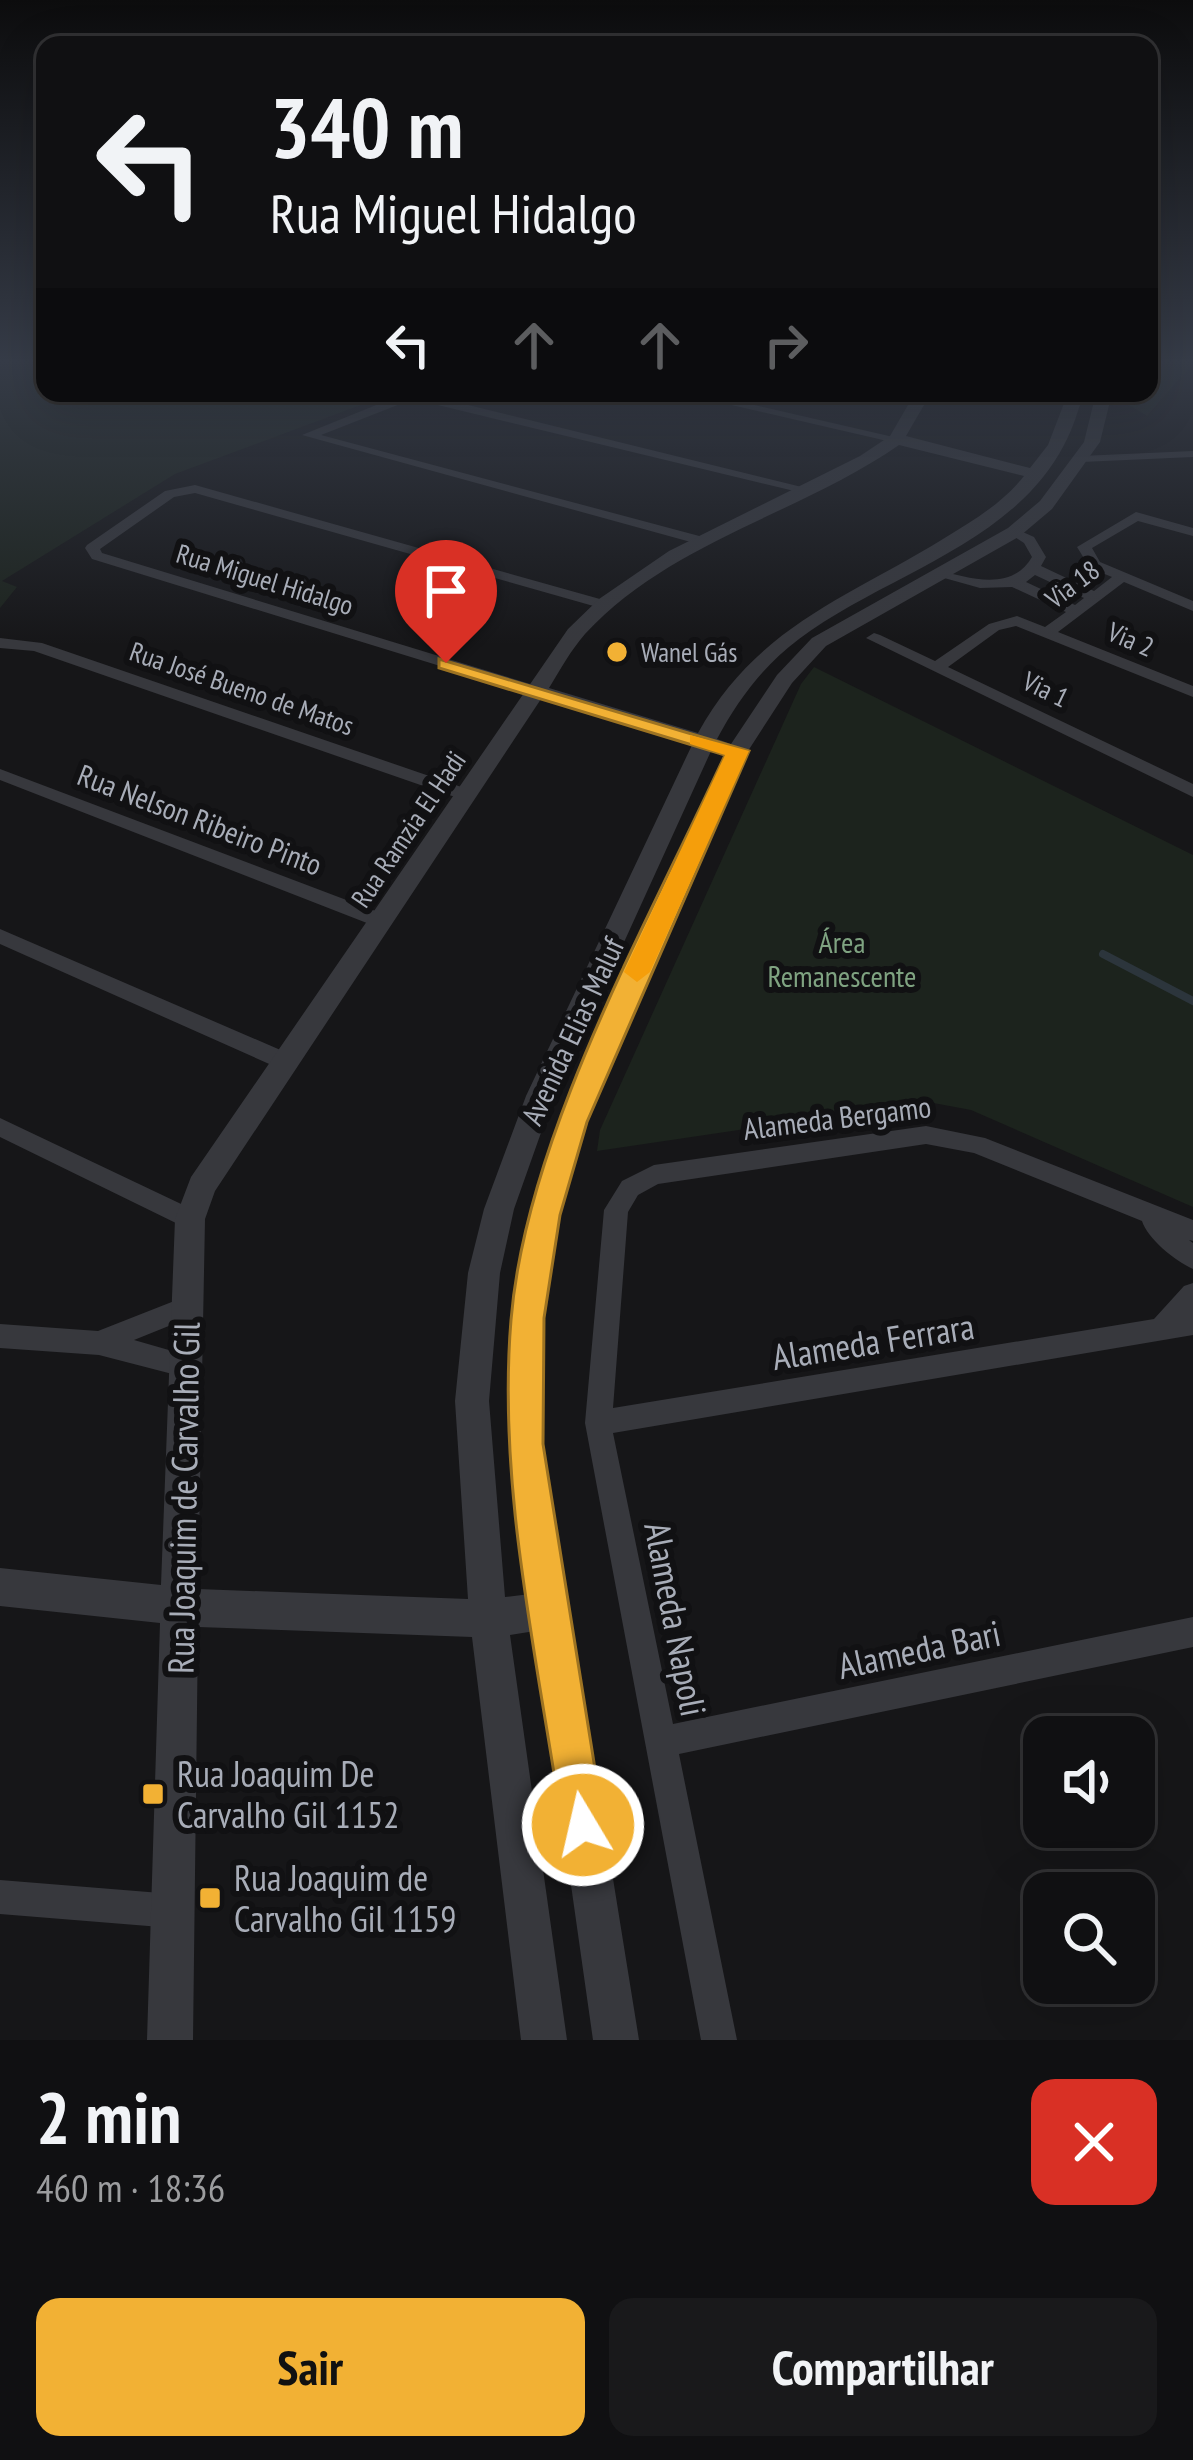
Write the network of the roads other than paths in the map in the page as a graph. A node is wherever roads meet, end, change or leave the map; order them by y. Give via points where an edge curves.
1 (379, 454) edge
2 (658, 454) edge
3 (869, 454) edge
4 (956, 454) edge
5 (1051, 454) edge
6 (1084, 454) edge
7 (1189, 454) edge
8 (1081, 459) junction
9 (1035, 474) junction
10 (807, 490) junction
11 (982, 521) junction
12 (1014, 532) junction
13 (1193, 532) edge
14 (698, 540) junction
15 (952, 542) junction
16 (1035, 569) junction
17 (938, 574) junction
18 (1122, 577) junction
19 (1014, 582) junction
20 (1094, 597) junction
21 (602, 604) junction
22 (1193, 606) edge
23 (1076, 611) junction
24 (1051, 630) junction
25 (874, 638) dead end
26 (0, 643) edge
27 (938, 667) junction
28 (534, 690) junction
29 (1193, 692) edge
30 (707, 742) junction
31 (737, 751) junction
32 (0, 773) edge
33 (1193, 791) edge
34 (464, 794) junction
35 (379, 920) junction
36 (0, 936) edge
37 (328, 997) joint
38 (284, 1061) junction
39 (0, 1127) edge
40 (616, 1210) joint
41 (1139, 1210) junction
42 (190, 1220) junction
43 (1193, 1232) edge
44 (1193, 1258) edge
45 (1193, 1294) edge
46 (187, 1307) junction
47 (1193, 1324) edge
48 (1160, 1330) junction
49 (0, 1336) edge
50 (99, 1343) junction
51 (184, 1365) junction
52 (598, 1423) junction
53 (0, 1587) edge
54 (180, 1605) junction
55 (549, 1610) junction
56 (487, 1619) junction
57 (1193, 1632) edge
58 (660, 1742) junction
59 (0, 1897) edge
60 (173, 1911) junction
61 (170, 2040) edge
62 (544, 2040) edge
63 (616, 2040) edge
64 (719, 2040) edge

1 - 14 street
2 - 10 street
3 - 10 street, Rua Ramzia El Hadi
4 - 9 street
5 - 9 street, Avenida Elias Maluf
6 - 8 street, Avenida Elias Maluf
7 - 8 lane
8 - 12 street, Avenida Elias Maluf
9 - 11 street, Avenida Elias Maluf
10 - 14 street, Rua Ramzia El Hadi
11 - 12 street
11 - 15 street, Avenida Elias Maluf
12 - 16 street via 1037,548
12 - 17 street, Avenida Elias Maluf
13 - 18 street via 1145,516 1088,542 1085,555
14 - 21 street, Rua Ramzia El Hadi
15 - 17 street via 929,564
15 - 30 street, Avenida Elias Maluf via 822,612 776,647 747,675
16 - 19 street
16 - 20 street
17 - 19 street
17 - 31 street, Avenida Elias Maluf via 819,642
18 - 20 street, Via 18
18 - 22 street
19 - 23 street
20 - 23 street, Via 18
21 - 28 street, Rua Ramzia El Hadi
21 - 28 street, Rua Miguel Hidalgo via 196,490 178,490 95,544 97,556
23 - 24 street, Via 18
24 - 27 street via 1005,622
24 - 29 street, Via 2
25 - 27 street, Via 1
26 - 34 street, Rua José Bueno de Matos via 36,646
27 - 33 street, Via 1
28 - 30 street, Rua Miguel Hidalgo
28 - 34 street, Rua Ramzia El Hadi
30 - 31 street
30 - 56 street, Avenida Elias Maluf via 528,1121 498,1212 478,1306 470,1445
31 - 55 street, Avenida Elias Maluf via 600,1054 544,1215 527,1318 526,1444
32 - 35 street, Rua Nelson Ribeiro Pinto
34 - 35 street, Rua Ramzia El Hadi
35 - 37 street, Rua Ramzia El Hadi
36 - 38 street
37 - 38 street, Rua Joaquim de Carvalho Gil
38 - 42 street, Rua Joaquim de Carvalho Gil via 218,1157
39 - 42 street
40 - 41 street, Alameda Bergamo via 630,1188 654,1175 926,1135 977,1144
40 - 52 street, Alameda Napoli
41 - 43 street, Alameda Bergamo
41 - 44 street, Alameda Bergamo
42 - 46 street, Rua Joaquim de Carvalho Gil
45 - 48 street
46 - 50 street
46 - 51 street, Rua Joaquim de Carvalho Gil
47 - 48 street, Alameda Ferrara
48 - 52 street, Alameda Ferrara
49 - 50 street
50 - 51 street
51 - 54 street, Rua Joaquim de Carvalho Gil
52 - 58 street, Alameda Napoli
53 - 54 street
54 - 56 street
54 - 60 street, Rua Joaquim de Carvalho Gil
55 - 56 street
55 - 63 street, Avenida Elias Maluf
56 - 62 street, Avenida Elias Maluf
57 - 58 street, Alameda Bari
58 - 64 street, Alameda Napoli
59 - 60 street
60 - 61 street, Rua Joaquim de Carvalho Gil

